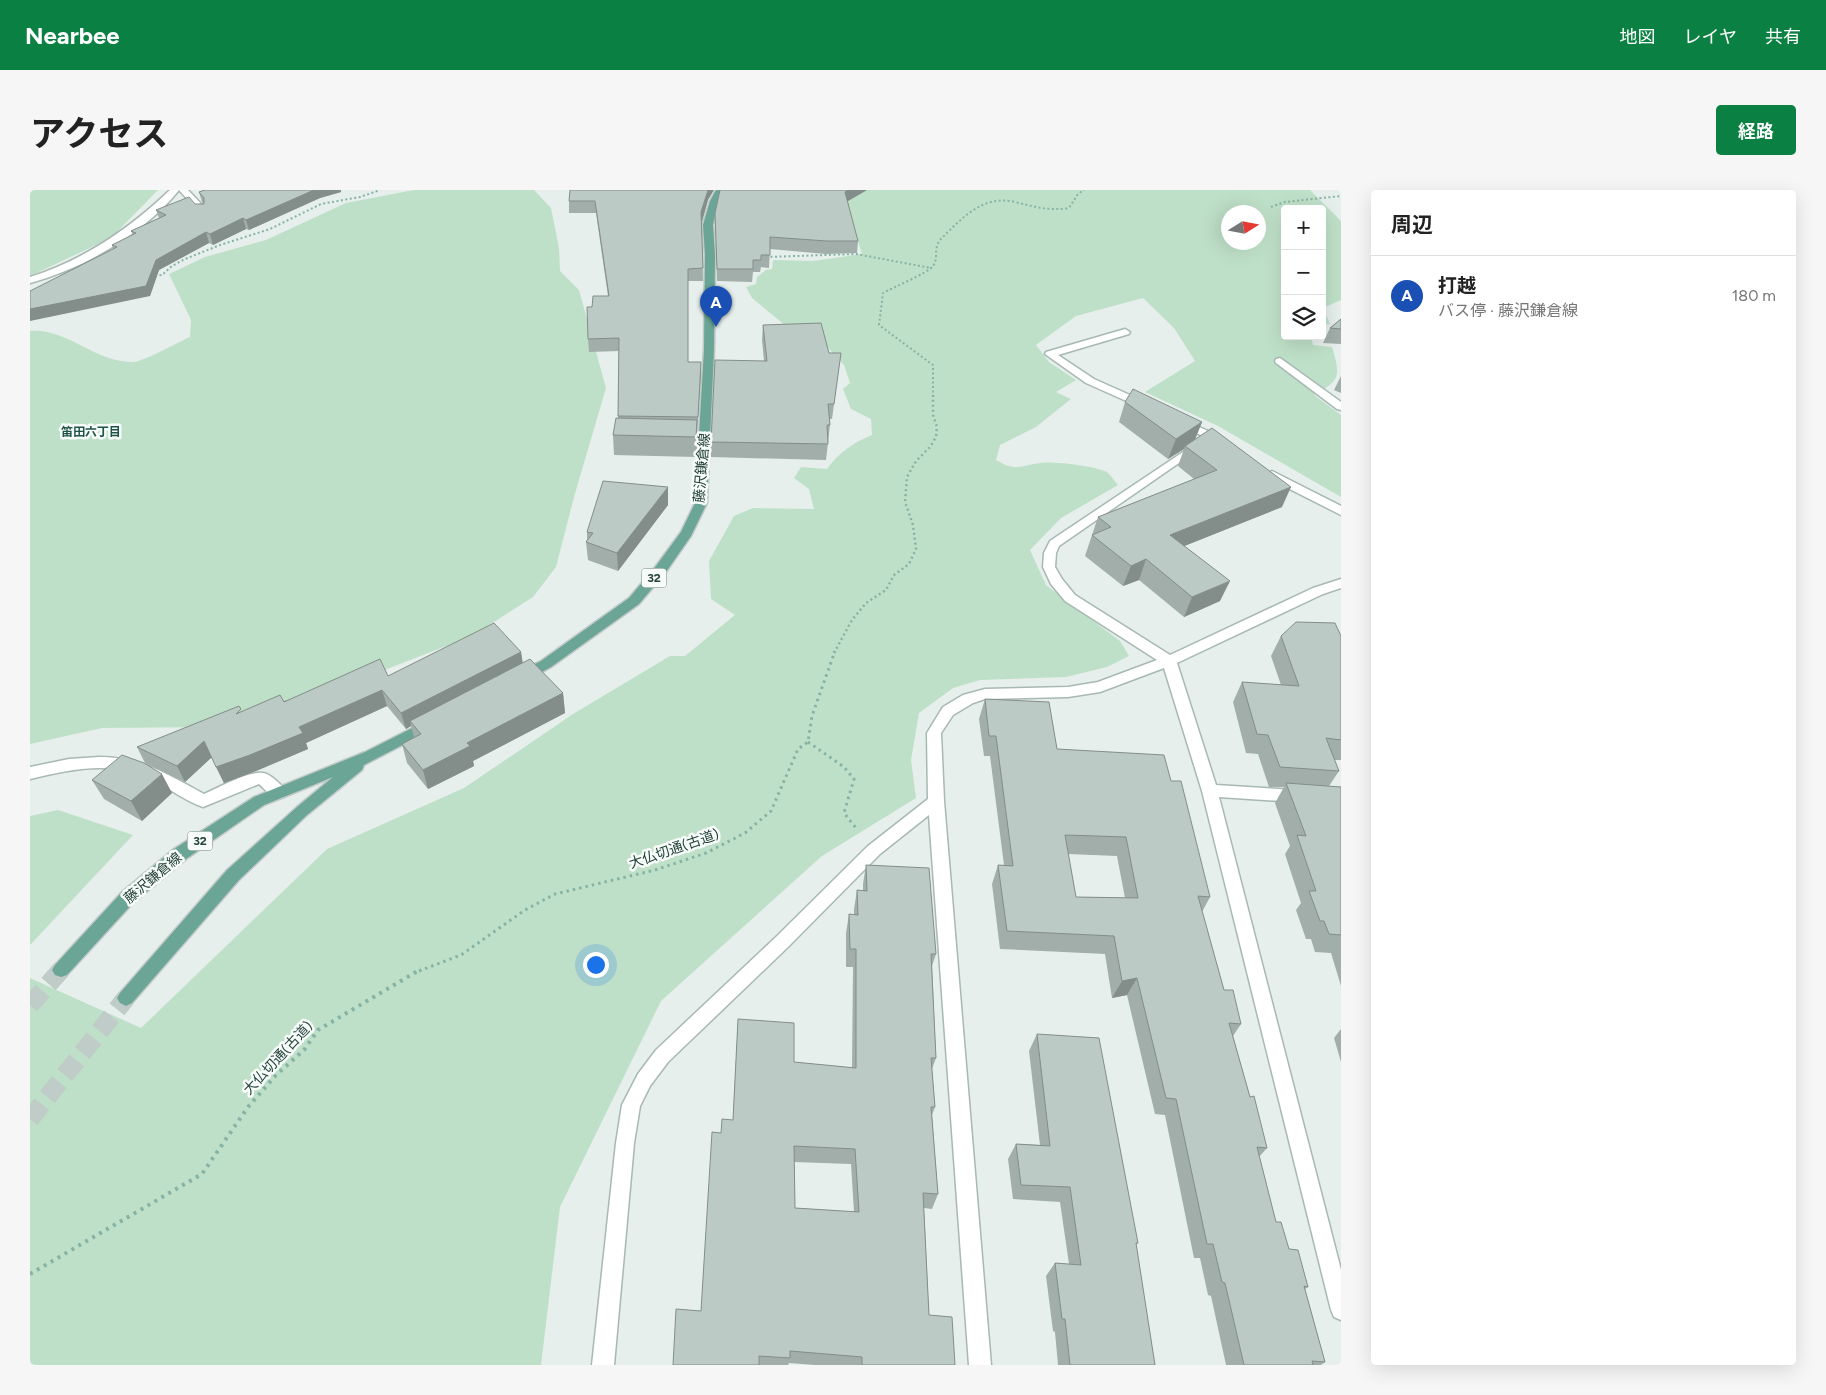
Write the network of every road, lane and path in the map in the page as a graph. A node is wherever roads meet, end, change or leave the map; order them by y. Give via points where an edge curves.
1 (175, 190) edge
2 (183, 190) edge
3 (380, 190) edge
4 (720, 190) edge
5 (1084, 190) edge
6 (1341, 196) edge
7 (1271, 206) dead end
8 (203, 210) edge
9 (766, 256) edge
10 (932, 268) junction
11 (154, 277) edge
12 (30, 280) edge
13 (1125, 332) dead end
14 (1280, 361) dead end
15 (1341, 407) edge
16 (1265, 471) edge
17 (1341, 511) edge
18 (1341, 584) edge
19 (1169, 661) junction
20 (511, 682) edge
21 (440, 719) edge
22 (808, 742) junction
23 (370, 756) junction
24 (30, 773) edge
25 (1210, 791) junction
26 (279, 793) junction
27 (1341, 799) edge
28 (936, 801) junction
29 (874, 850) junction
30 (61, 970) tunnel mouth
31 (126, 998) tunnel mouth
32 (30, 1274) edge
33 (1341, 1310) edge
34 (603, 1365) edge
35 (980, 1365) edge

1 - 12 street via 128,232 90,255
2 - 8 street
3 - 11 path via 321,204 270,229 185,259
4 - 20 main road, 藤沢鎌倉線 / 32 via 708,225 710,350 701,435 701,502 687,533 634,601 546,664
5 - 10 path via 1070,208 1047,210 1005,200 982,204 937,242
6 - 7 path
9 - 10 path via 856,254
10 - 22 path via 883,294 885,303 879,324 933,365 936,437 907,477 905,502 913,525 916,549 909,564 894,575 886,590 866,603 852,620 834,653 812,716
13 - 19 street via 1050,354 1090,381 1215,439 1054,544 1049,567 1070,598
14 - 15 street
16 - 17 street
18 - 19 street via 1318,591
19 - 25 street
19 - 28 street via 1100,686 1068,692 985,694 968,699 948,711 934,733
21 - 23 main road, 藤沢鎌倉線 / 32
22 - 29 path via 844,767 854,779 844,813
22 - 32 path, 大仏切通(古道) via 798,749 771,811 745,833 706,853 655,870 555,894 525,910 461,955 413,973 318,1030 304,1050 248,1107 202,1174
23 - 26 main road, 藤沢鎌倉線 / 32
23 - 31 main road, 藤沢鎌倉線 / 32 via 302,811 233,875
24 - 26 street via 71,765 120,763 138,766 203,801 262,778
25 - 27 street
25 - 33 street
26 - 30 main road, 藤沢鎌倉線 / 32 via 259,801 180,854 127,898
28 - 29 street
28 - 35 street
29 - 34 street via 662,1056 644,1080 631,1106 625,1143

